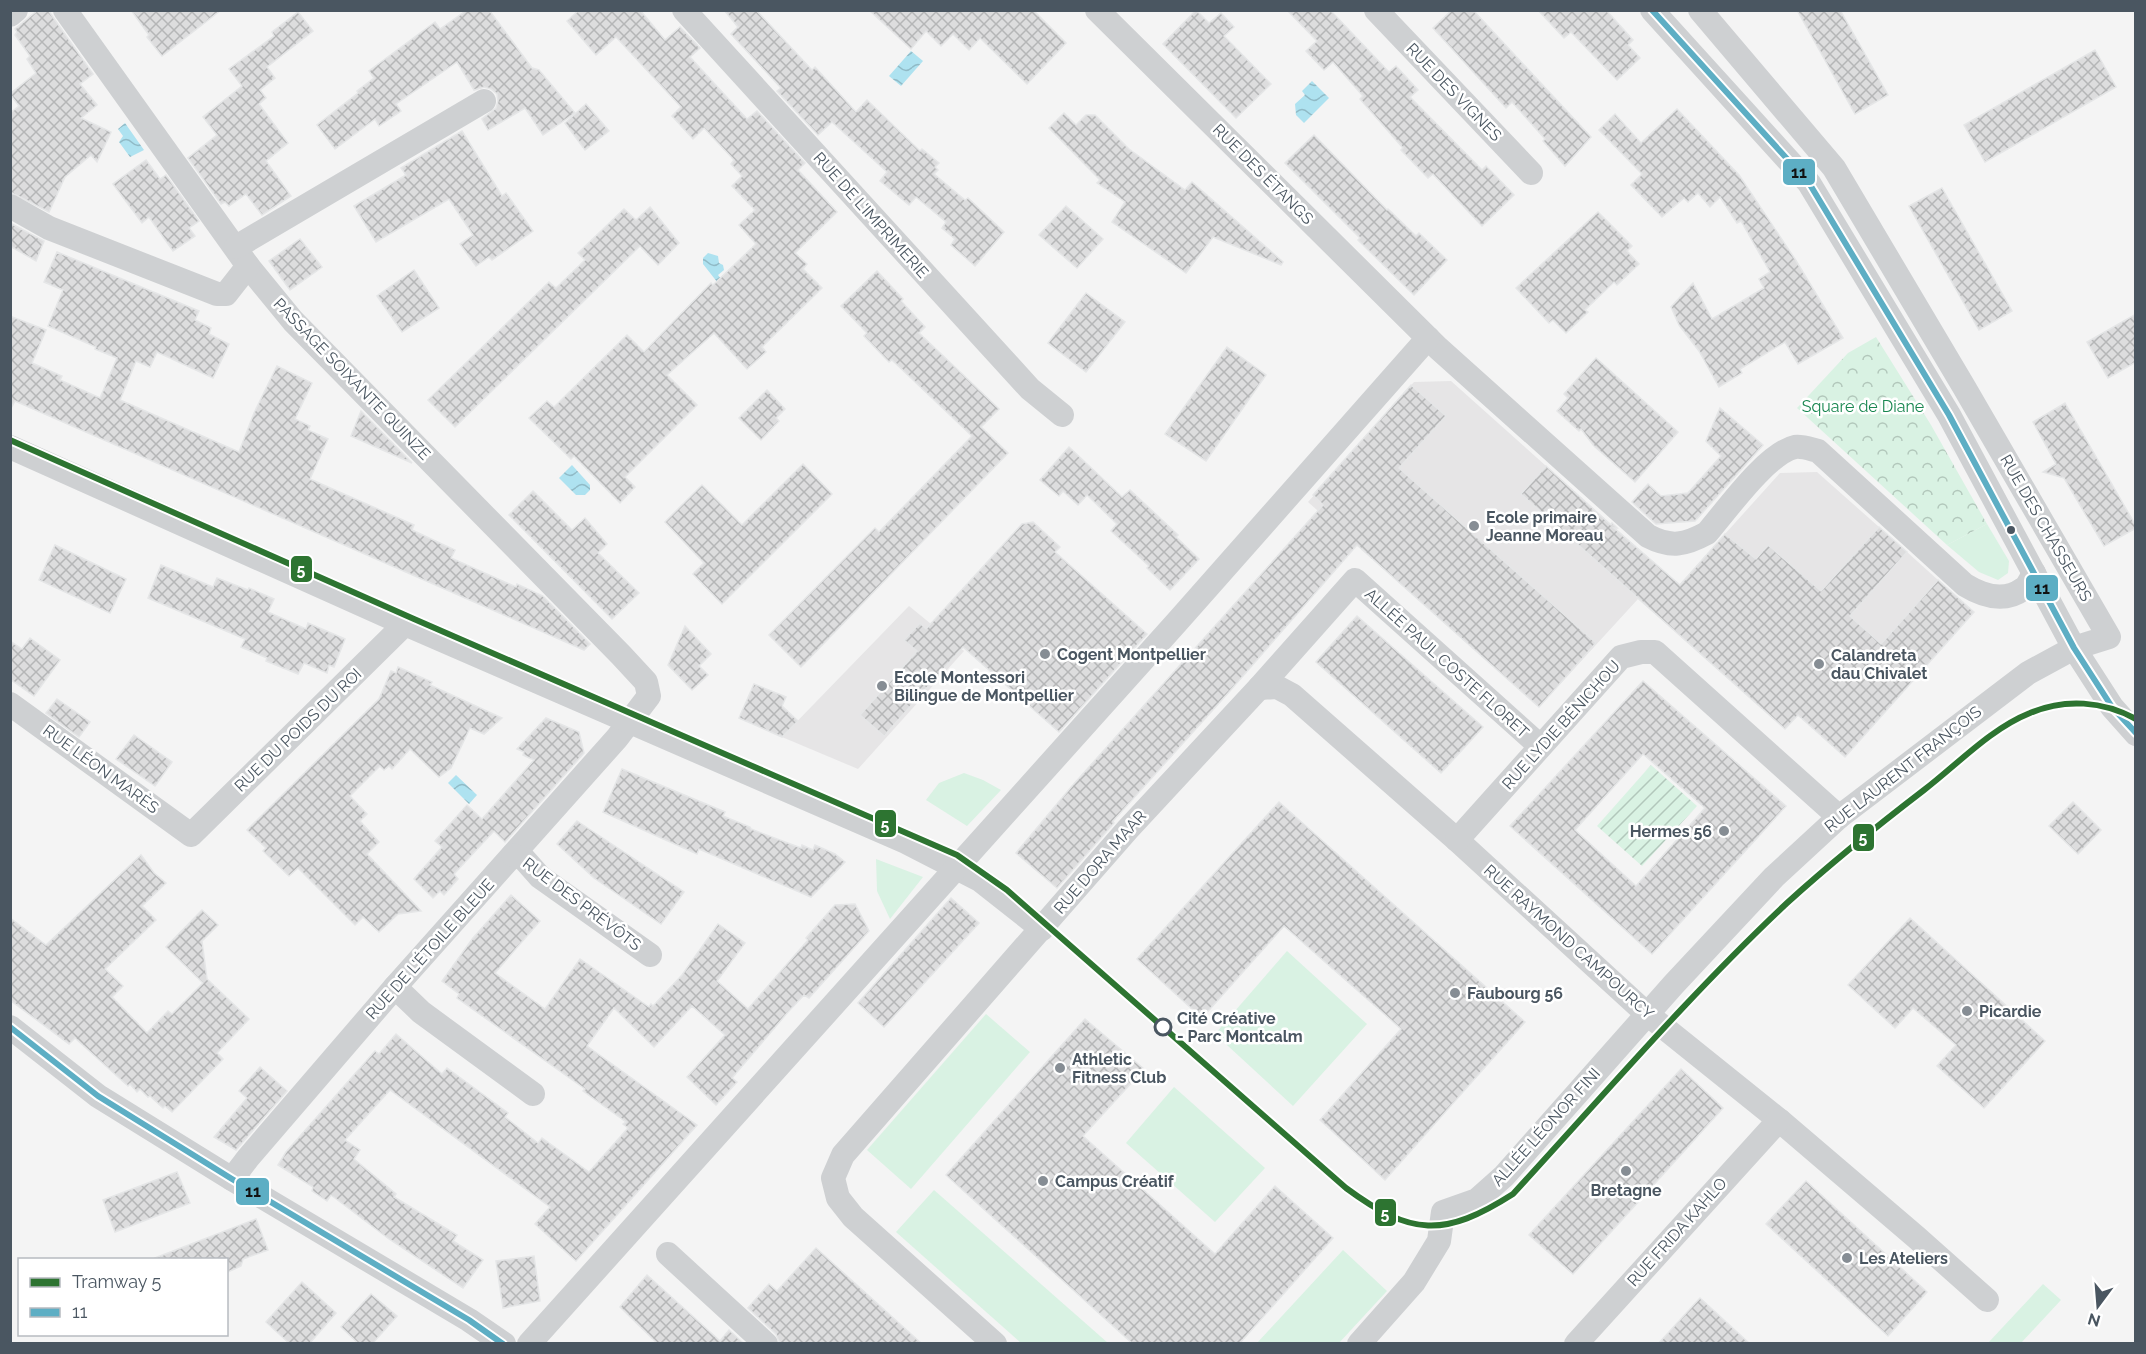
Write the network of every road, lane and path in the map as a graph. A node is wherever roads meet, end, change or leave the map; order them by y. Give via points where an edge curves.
1 (16, 10) edge
2 (65, 10) edge
3 (684, 10) edge
4 (1097, 10) edge
5 (1376, 10) edge
6 (1653, 10) edge
7 (1700, 10) edge
8 (10, 15) edge
9 (484, 101) dead end
10 (1834, 168) junction
11 (1531, 173) dead end
12 (1809, 183) junction
13 (10, 206) edge
14 (242, 257) junction
15 (1428, 338) junction
16 (1965, 387) junction
17 (1939, 399) junction
18 (1062, 415) dead end
19 (10, 447) edge
20 (2034, 573) junction
21 (1355, 580) joint
22 (405, 624) junction
23 (2074, 648) junction
24 (1259, 688) junction
25 (10, 704) edge
26 (631, 721) junction
27 (2136, 734) edge
28 (1540, 746) junction
29 (1839, 816) junction
30 (191, 835) joint
31 (1457, 840) junction
32 (513, 855) junction
33 (957, 866) junction
34 (1042, 929) junction
35 (650, 955) dead end
36 (394, 987) junction
37 (1647, 1014) junction
38 (10, 1027) edge
39 (533, 1094) dead end
40 (1779, 1120) junction
41 (232, 1179) junction
42 (668, 1254) dead end
43 (1987, 1300) dead end
44 (762, 1340) edge
45 (504, 1344) edge
46 (530, 1344) edge
47 (995, 1344) edge
48 (1359, 1344) edge
49 (1576, 1344) edge

1 - 8 street
2 - 14 street, PASSAGE SOIXANTE QUINZE
3 - 18 street, RUE DE L'IMPRIMERIE via 1030,389
4 - 15 street, RUE DES ÉTANGS
5 - 11 street, RUE DES VIGNES
6 - 12 street, RUE DES CHASSEURS
7 - 10 street, RUE DES CHASSEURS
9 - 14 street
10 - 12 street
10 - 16 street, RUE DES CHASSEURS
12 - 17 street, RUE DES CHASSEURS
13 - 14 street via 49,228 217,294 226,294
14 - 26 street, PASSAGE SOIXANTE QUINZE via 293,321 646,682 649,696
15 - 20 street, RUE DES ÉTANGS via 1648,536 1663,544 1685,542 1707,533 1768,462 1798,446 1818,451 1965,585 1981,595 2009,596 2025,588
15 - 33 street
16 - 17 street
16 - 23 street, RUE DES CHASSEURS via 2109,637
17 - 20 street, RUE DES CHASSEURS
19 - 22 street
20 - 23 street, RUE DES CHASSEURS
21 - 24 street, RUE DORA MAAR
21 - 28 street, ALLÉE PAUL COSTE FLORET
22 - 26 street
22 - 30 street, RUE DU POIDS DU ROI
23 - 27 street, RUE DES CHASSEURS via 2112,707
23 - 29 street, RUE LAURENT FRANÇOIS via 2028,673
24 - 31 street, RUE RAYMOND CAMPOURCY via 1277,687 1292,695
24 - 34 street, RUE DORA MAAR via 1136,820
25 - 30 street, RUE LÉON MARÈS
26 - 32 street, RUE DE L'ÉTOILE BLEUE
26 - 33 street
28 - 29 street, RUE LYDIE BÉNICHOU via 1621,657 1655,652
28 - 31 street, RUE LYDIE BÉNICHOU
29 - 37 street, RUE LAURENT FRANÇOIS via 1774,877
31 - 37 street, RUE RAYMOND CAMPOURCY
32 - 35 street, RUE DES PRÉVÔTS via 524,859 540,877
32 - 36 street, RUE DE L'ÉTOILE BLEUE
33 - 34 street
33 - 46 street
34 - 47 street, RUE DORA MAAR via 843,1155 833,1178 838,1198 853,1217
36 - 39 street via 421,1012
36 - 41 street, RUE DE L'ÉTOILE BLEUE
37 - 40 street, RUE RAYMOND CAMPOURCY
37 - 48 street, ALLÉE LÉONOR FINI via 1504,1176 1477,1200 1443,1212 1439,1241 1414,1282
38 - 41 street via 98,1096
40 - 43 street, RUE RAYMOND CAMPOURCY
40 - 49 street, RUE FRIDA KAHLO
41 - 45 street
42 - 44 street

